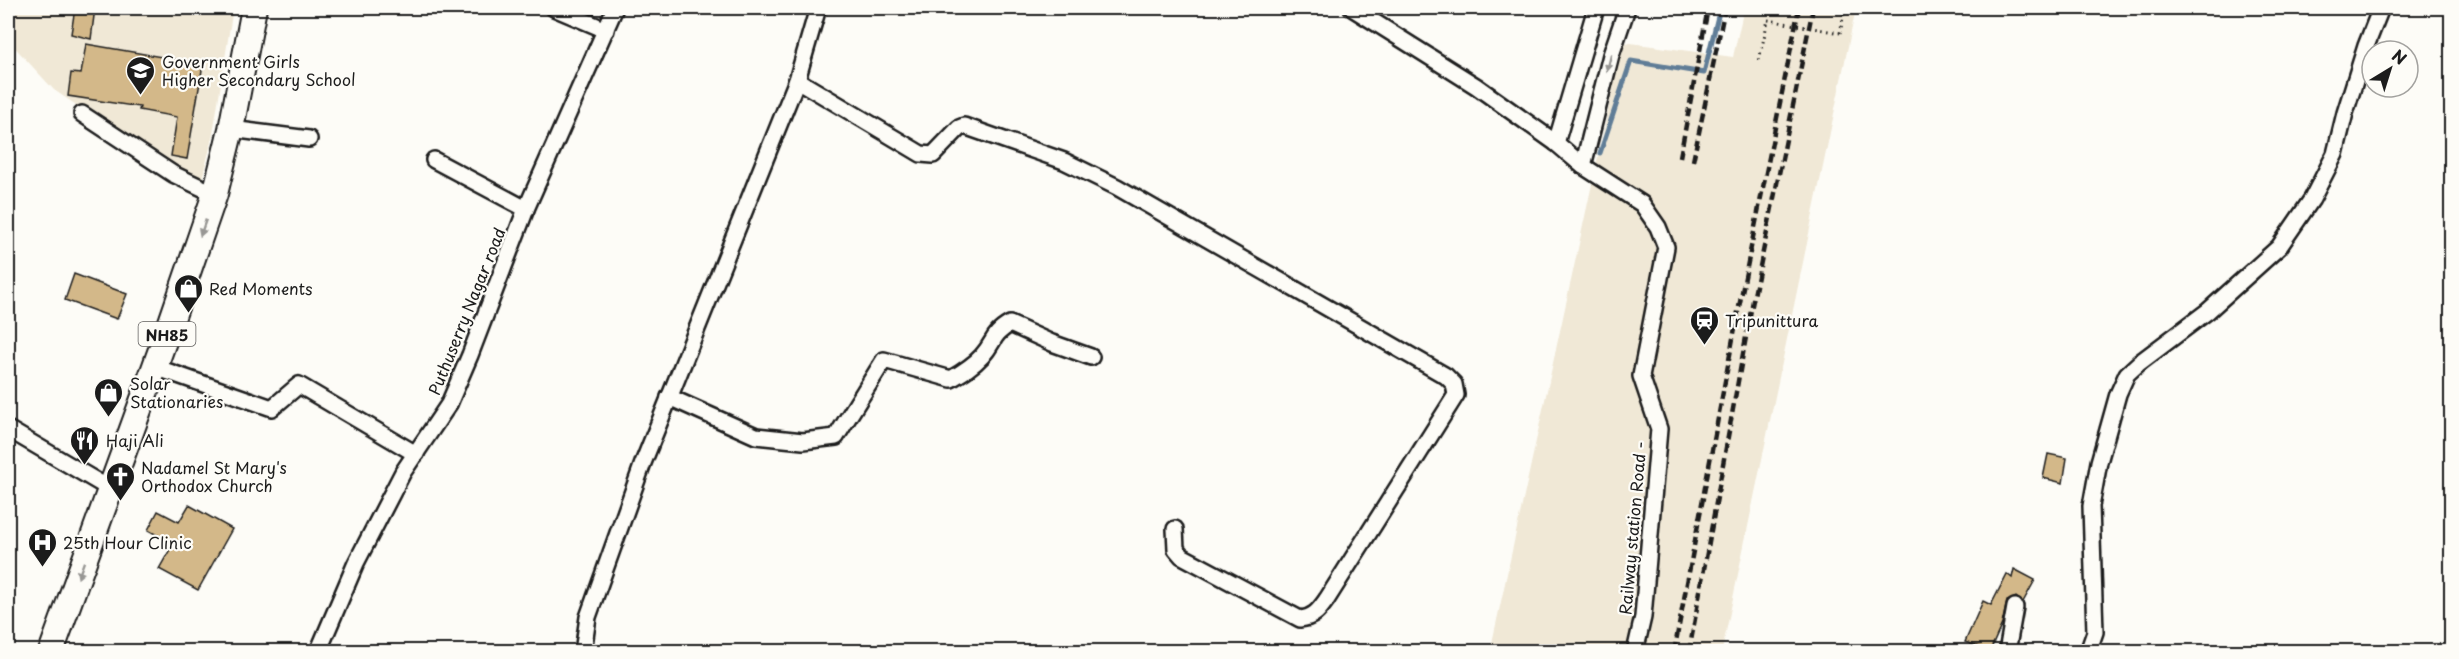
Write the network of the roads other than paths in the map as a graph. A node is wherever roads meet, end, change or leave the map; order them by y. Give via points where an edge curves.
1 (254, 8) edge
2 (554, 8) edge
3 (615, 8) edge
4 (818, 8) edge
5 (1352, 8) edge
6 (1596, 8) edge
7 (1627, 8) edge
8 (2381, 8) edge
9 (606, 30) junction
10 (797, 80) junction
11 (82, 114) dead end
12 (231, 129) junction
13 (309, 139) dead end
14 (1556, 143) junction
15 (434, 160) dead end
16 (1583, 166) junction
17 (215, 194) junction
18 (526, 209) junction
19 (1091, 357) dead end
20 (155, 367) junction
21 (669, 398) junction
22 (8, 429) edge
23 (416, 454) junction
24 (110, 489) junction
25 (1175, 529) dead end
26 (2015, 607) dead end
27 (51, 651) edge
28 (318, 651) edge
29 (583, 651) edge
30 (1635, 651) edge
31 (2007, 651) edge
32 (2088, 651) edge

1 - 12 main road, NH85 / NH85
2 - 9 street
3 - 9 street, Puthuserry Nagar road
4 - 10 street
5 - 14 street via 1476,86
6 - 14 street
7 -> 16 street
8 - 32 street via 2344,113 2335,154 2286,238 2208,311 2127,374 2099,462 2091,506 2095,632
9 - 18 street, Puthuserry Nagar road
10 - 21 street
10 - 25 street via 921,154 933,155 964,126 1064,161 1454,384 1456,395 1450,405 1327,600 1308,618 1300,619 1182,556 1176,549
11 - 17 street via 173,174
12 - 13 street
12 - 17 main road, NH85 / NH85
14 - 16 street
15 - 18 street
16 - 30 street, Railway station Road - via 1642,204 1666,247 1641,376 1659,429 1642,617
17 -> 20 main road, NH85 / NH85
18 - 23 street, Puthuserry Nagar road via 449,404
19 - 21 street via 1010,324 998,332 985,354 951,379 884,360 836,437 820,440 756,436
20 - 23 street via 272,408 299,385
20 - 24 main road, NH85 / NH85
21 - 29 street via 588,617
22 - 24 street
23 - 28 street, Puthuserry Nagar road via 356,563
24 -> 27 main road, NH85 / NH85
26 - 31 street

